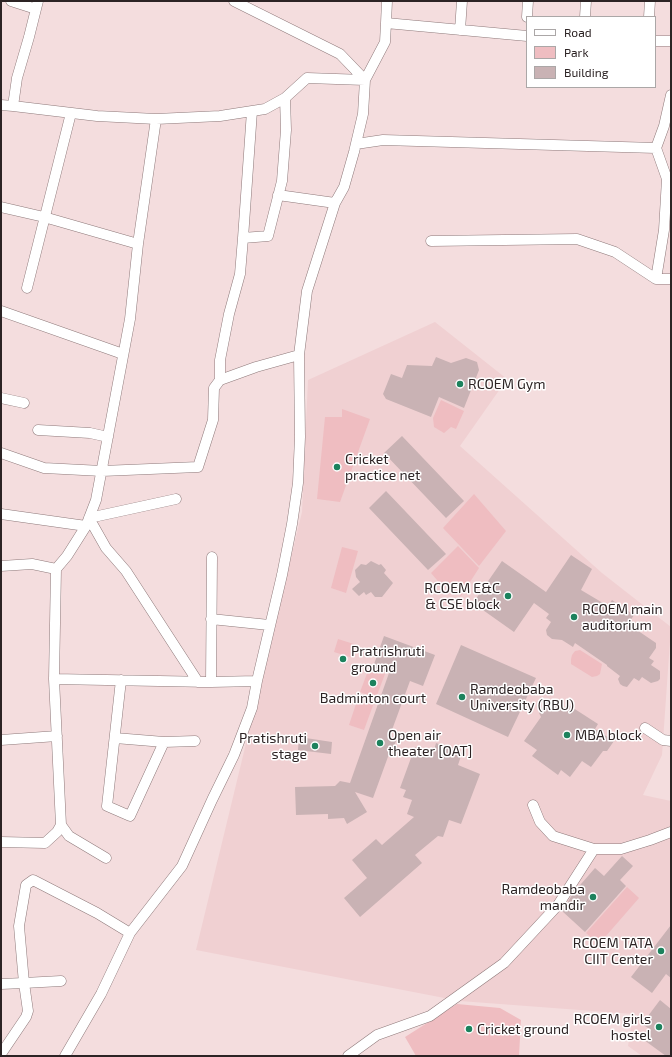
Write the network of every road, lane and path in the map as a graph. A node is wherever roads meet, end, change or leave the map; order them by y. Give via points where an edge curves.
1 (11, 1) edge
2 (234, 1) edge
3 (387, 1) edge
4 (462, 1) edge
5 (528, 1) edge
6 (586, 1) edge
7 (650, 1) edge
8 (37, 5) edge
9 (527, 16) edge
10 (585, 16) edge
11 (649, 16) edge
12 (386, 23) junction
13 (460, 30) junction
14 (526, 36) edge
15 (656, 41) edge
16 (671, 41) edge
17 (365, 80) junction
18 (671, 95) edge
19 (285, 98) junction
20 (1, 105) edge
21 (13, 106) junction
22 (252, 111) junction
23 (71, 113) junction
24 (156, 119) junction
25 (356, 144) junction
26 (656, 148) junction
27 (278, 195) junction
28 (335, 203) junction
29 (1, 207) edge
30 (44, 217) junction
31 (243, 238) junction
32 (431, 241) dead end
33 (138, 244) junction
34 (656, 279) junction
35 (671, 279) edge
36 (27, 288) dead end
37 (1, 311) edge
38 (123, 354) junction
39 (299, 355) junction
40 (220, 380) junction
41 (1, 398) edge
42 (24, 403) dead end
43 (38, 430) dead end
44 (108, 437) junction
45 (1, 453) edge
46 (102, 471) junction
47 (176, 499) dead end
48 (1, 514) edge
49 (87, 522) junction
50 (212, 557) dead end
51 (1, 566) edge
52 (56, 569) junction
53 (211, 619) junction
54 (269, 625) junction
55 (54, 679) junction
56 (121, 680) junction
57 (257, 681) junction
58 (198, 682) junction
59 (211, 682) junction
60 (646, 728) dead end
61 (57, 736) junction
62 (115, 738) junction
63 (1, 740) edge
64 (195, 741) dead end
65 (671, 741) edge
66 (164, 742) junction
67 (533, 805) dead end
68 (61, 825) junction
69 (671, 832) edge
70 (1, 842) edge
71 (594, 849) junction
72 (106, 858) dead end
73 (130, 933) junction
74 (61, 981) dead end
75 (1, 984) edge
76 (24, 984) junction
77 (1, 1054) edge
78 (65, 1056) edge
79 (348, 1056) edge

1 - 8 street
2 - 17 street via 340,54
3 - 12 street
4 - 13 street
5 - 9 street
6 - 10 street
7 - 11 street
8 - 21 street via 17,78
12 - 13 street
12 - 17 street via 385,42
13 - 14 street
15 - 16 street
17 - 19 street via 307,78
17 - 25 street via 363,114
18 - 26 street
19 - 22 street via 265,110
19 - 27 street via 286,130 282,181
20 - 21 street
21 - 23 street
22 - 24 street via 220,116
22 - 31 street
23 - 24 street
23 - 30 street
24 - 33 street
25 - 26 street via 383,140
25 - 28 street via 344,187
26 - 34 street via 667,179 664,230
27 - 28 street
27 - 31 street via 268,236
28 - 39 street via 307,290
29 - 30 street
30 - 33 street
30 - 36 street
31 - 40 street via 240,274 220,360
32 - 34 street via 577,239 615,252
33 - 38 street via 130,319
34 - 35 street
37 - 38 street
38 - 44 street
39 - 40 street via 256,366
39 - 54 street via 298,483 282,575
40 - 46 street via 214,388 213,420 198,467
41 - 42 street
43 - 44 street via 90,433
44 - 46 street
45 - 46 street via 44,468
46 - 49 street via 96,500
47 - 49 street
48 - 49 street
49 - 52 street via 67,556
49 - 58 street via 126,571
50 - 53 street
51 - 52 street via 32,564
52 - 55 street
53 - 54 street
53 - 59 street
54 - 57 street
55 - 56 street
55 - 61 street
56 - 58 street
56 - 62 street
57 - 59 street
57 - 73 street via 252,708 234,755 182,866
58 - 59 street
60 - 65 street via 662,740
61 - 63 street
61 - 68 street
62 - 66 street
62 - 66 street via 107,806 130,816
64 - 66 street
67 - 71 street via 540,822 553,836
68 - 70 street via 45,843
68 - 72 street via 69,836
69 - 71 street via 621,849
71 - 79 street via 558,905 504,963 430,1016 377,1035
73 - 76 street via 33,880 26,885 19,926
73 - 78 street via 101,994
74 - 76 street
75 - 76 street
76 - 77 street via 28,1011

